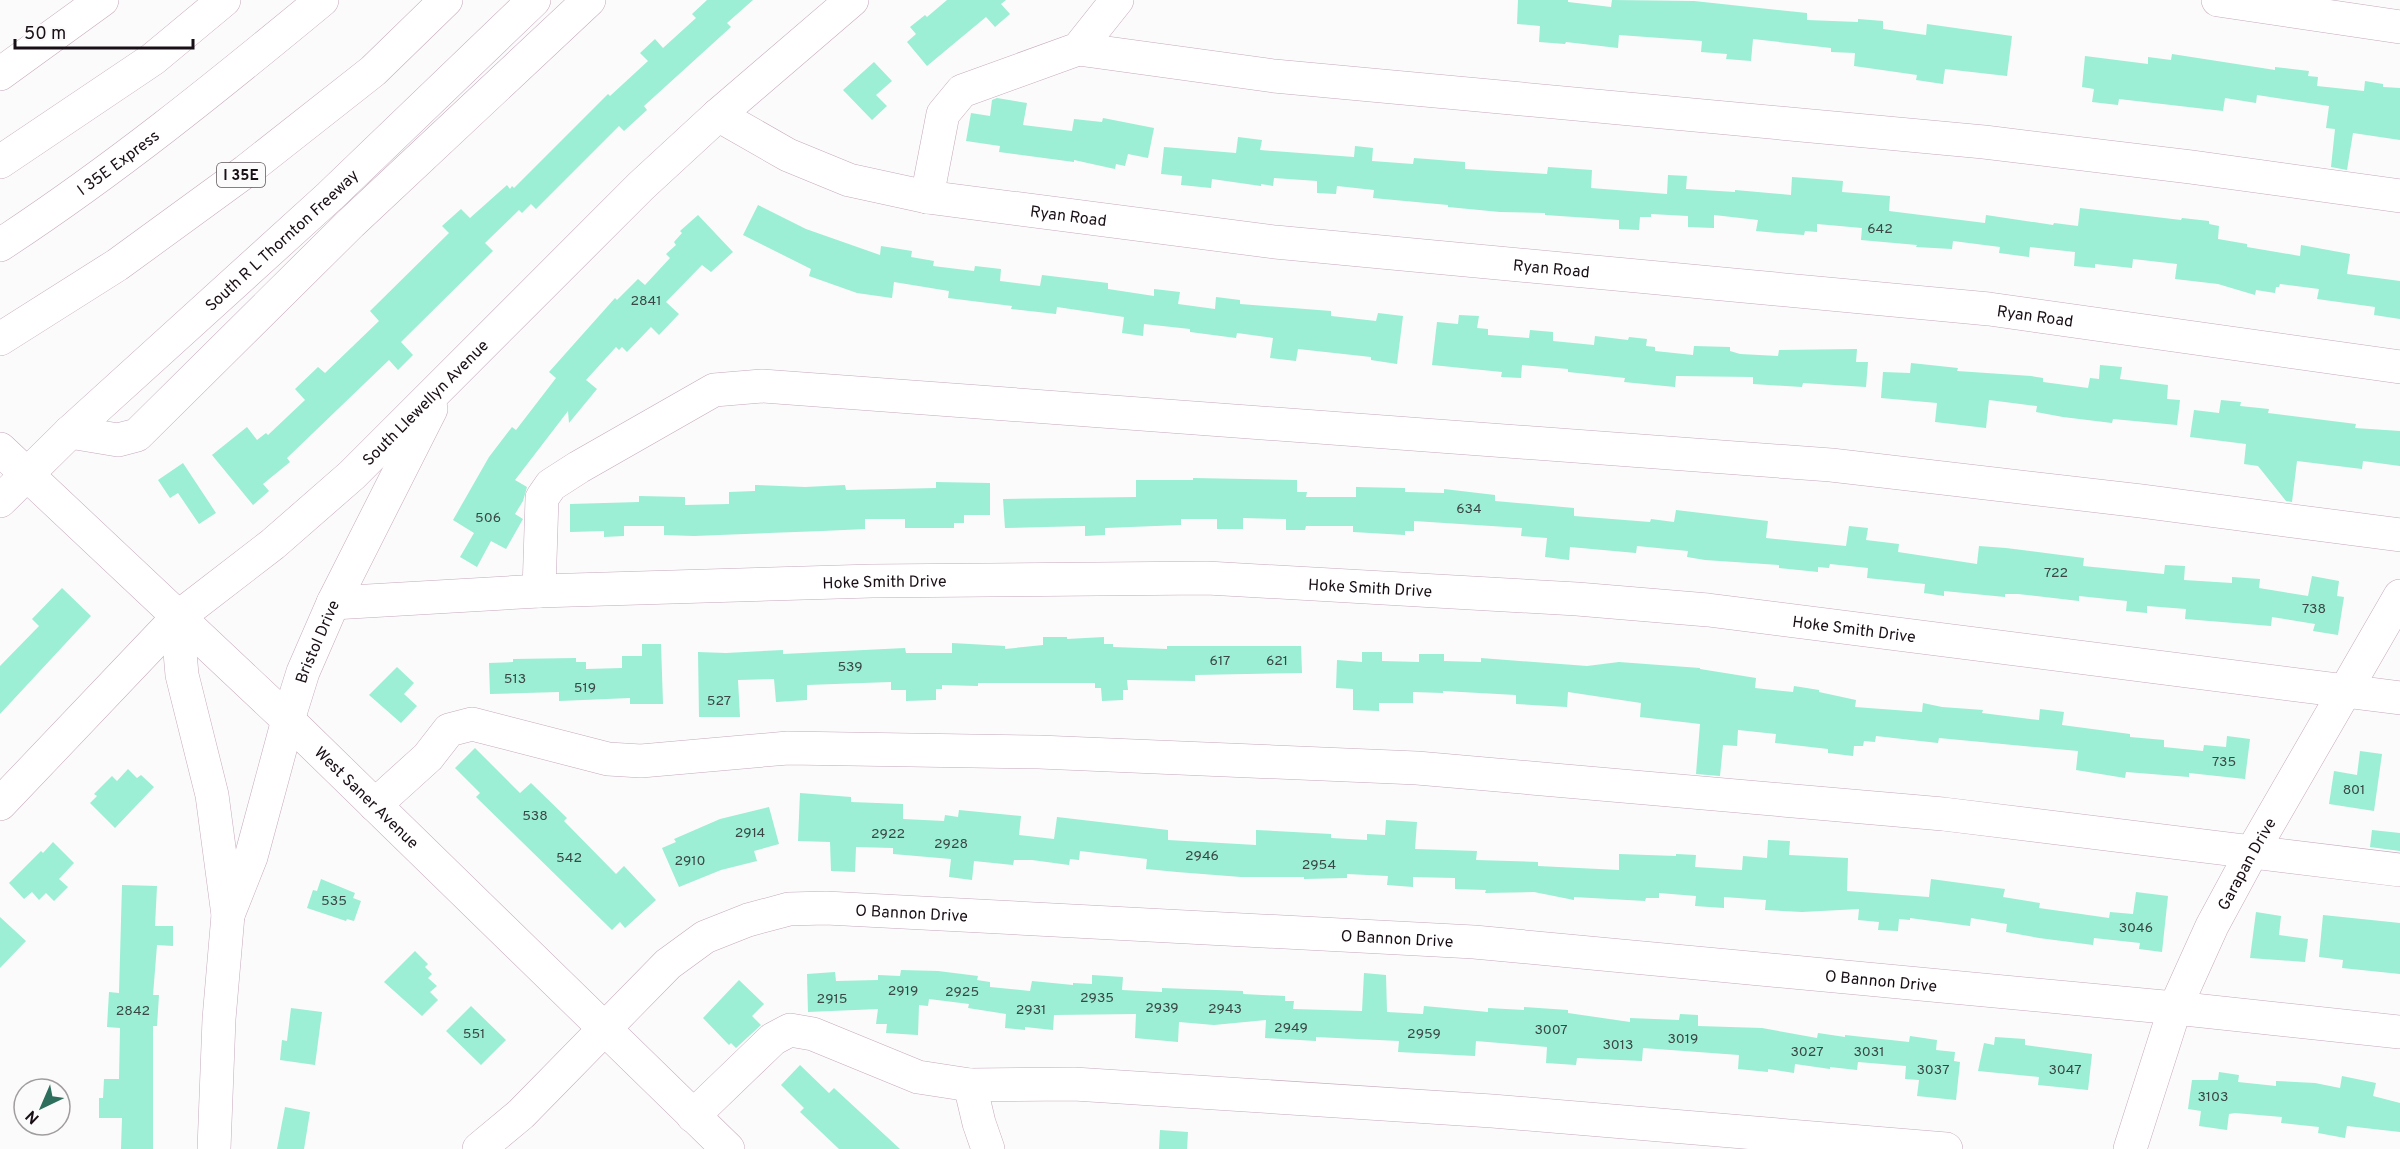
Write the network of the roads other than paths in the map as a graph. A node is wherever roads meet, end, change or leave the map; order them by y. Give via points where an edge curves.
1 (102, 0) edge
2 (224, 0) edge
3 (308, 0) edge
4 (322, 0) edge
5 (446, 0) edge
6 (534, 0) edge
7 (589, 0) edge
8 (852, 0) edge
9 (1117, 0) edge
10 (2218, 0) edge
11 (2400, 27) edge
12 (1078, 49) junction
13 (0, 74) edge
14 (232, 74) junction
15 (718, 115) junction
16 (0, 162) edge
17 (2400, 196) edge
18 (927, 197) junction
19 (0, 245) edge
20 (9, 333) edge
21 (2400, 367) edge
22 (443, 384) junction
23 (70, 432) junction
24 (0, 449) edge
25 (26, 474) junction
26 (0, 501) edge
27 (2400, 535) edge
28 (538, 591) junction
29 (2400, 596) edge
30 (333, 603) junction
31 (177, 618) junction
32 (2345, 691) junction
33 (2400, 698) edge
34 (288, 720) junction
35 (0, 804) edge
36 (375, 805) junction
37 (2252, 852) junction
38 (2400, 870) edge
39 (228, 915) junction
40 (2175, 1008) junction
41 (603, 1029) junction
42 (2400, 1032) edge
43 (970, 1084) junction
44 (693, 1116) junction
45 (484, 1148) edge
46 (214, 1149) edge
47 (728, 1149) edge
48 (988, 1149) edge
49 (1946, 1149) edge
50 (2130, 1149) edge

1 - 13 main road
2 - 16 main road via 153,59
3 - 14 main road, I 35E Express
4 - 14 main road, I 35E Express
5 - 20 main road, I 35E via 373,70 246,171 117,265
6 - 23 main road, South R L Thornton Freeway via 330,196
7 - 23 main road via 351,223 137,435 118,440
8 - 15 main road, South Llewellyn Avenue
9 - 12 main road
10 - 11 main road
12 - 17 main road via 1274,76 1984,142
12 - 18 main road via 962,91 944,114
14 - 19 main road, I 35E Express via 89,184
15 - 18 main road, Ryan Road via 788,155 849,180
15 - 22 main road, South Llewellyn Avenue via 641,186
18 - 21 main road, Ryan Road via 1275,242 1989,309
22 - 30 main road, Bristol Drive
22 - 31 main road, South Llewellyn Avenue via 352,475 273,544
23 - 25 main road, South R L Thornton Freeway
24 - 25 main road, West Saner Avenue
25 - 26 main road, South R L Thornton Freeway
25 - 31 main road, West Saner Avenue
27 - 28 main road via 1820,464 762,386 714,390 551,485 542,498
28 - 30 main road, Hoke Smith Drive
28 - 32 main road, Hoke Smith Drive via 872,581 1207,578 1708,610
29 - 32 main road, Garapan Drive
30 - 34 main road, Bristol Drive via 303,672
31 - 34 main road, West Saner Avenue
31 - 35 main road, South Llewellyn Avenue
31 - 39 main road, Bristol Drive via 182,675 212,795
32 - 33 main road, Hoke Smith Drive
32 - 37 main road, Garapan Drive
34 - 36 main road, West Saner Avenue
34 - 39 main road, Bristol Drive via 251,857
36 - 37 main road via 428,757 449,730 472,724 608,759 641,761 788,748 1039,752 1417,768 1943,814
36 - 41 main road, West Saner Avenue
37 - 38 main road
37 - 40 main road, Garapan Drive via 2212,926
39 - 46 main road, Bristol Drive
40 - 41 main road, O Bannon Drive via 1474,942 826,908 789,909 705,937 668,964
40 - 42 main road, O Bannon Drive
40 - 50 main road, Garapan Drive
41 - 44 main road, West Saner Avenue
41 - 45 main road, O Bannon Drive
43 - 44 main road via 918,1077 813,1034 790,1030 773,1039
43 - 48 main road
43 - 49 main road via 1074,1084 1468,1109
44 - 47 main road, West Saner Avenue

